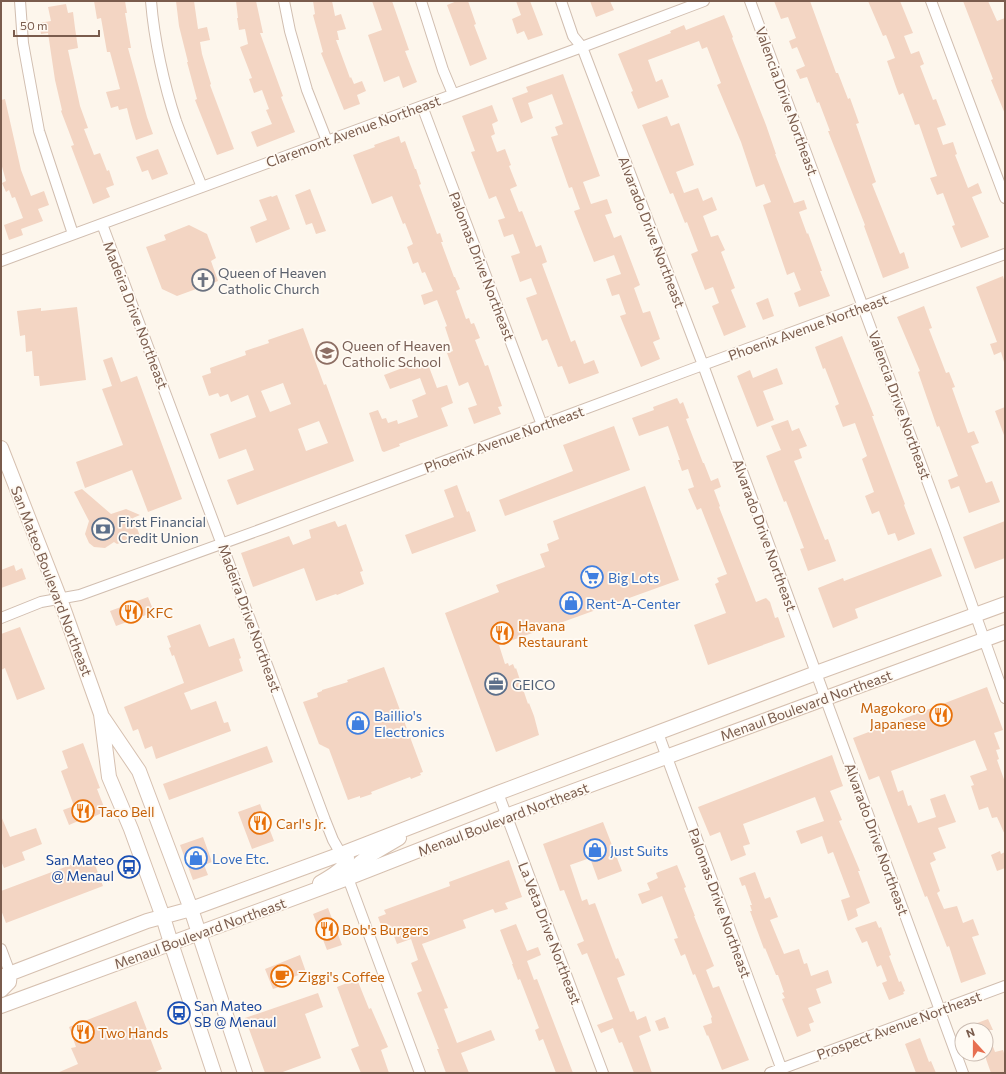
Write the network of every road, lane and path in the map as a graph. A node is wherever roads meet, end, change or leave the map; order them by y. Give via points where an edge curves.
1 (20, 1) edge
2 (151, 1) edge
3 (284, 1) edge
4 (421, 1) edge
5 (561, 1) edge
6 (704, 1) edge
7 (750, 1) edge
8 (931, 1) edge
9 (582, 47) junction
10 (453, 94) junction
11 (422, 106) junction
12 (327, 141) junction
13 (202, 187) junction
14 (1005, 198) edge
15 (102, 224) junction
16 (73, 234) junction
17 (1005, 254) edge
18 (1, 261) edge
19 (863, 307) junction
20 (703, 365) junction
21 (542, 425) junction
22 (1, 448) edge
23 (221, 543) junction
24 (60, 599) junction
25 (1005, 604) edge
26 (976, 615) junction
27 (1, 618) edge
28 (1005, 632) edge
29 (985, 640) junction
30 (816, 673) junction
31 (825, 698) junction
32 (1005, 698) edge
33 (101, 714) junction
34 (658, 733) junction
35 (666, 758) junction
36 (498, 793) junction
37 (506, 816) junction
38 (420, 822) junction
39 (341, 854) junction
40 (348, 878) junction
41 (303, 894) junction
42 (191, 909) junction
43 (163, 917) junction
44 (199, 933) junction
45 (171, 943) junction
46 (1, 949) edge
47 (5, 975) edge
48 (1005, 986) edge
49 (1, 990) edge
50 (1, 1006) edge
51 (940, 1010) junction
52 (783, 1071) edge
53 (214, 1073) edge
54 (246, 1073) edge
55 (420, 1073) edge
56 (603, 1073) edge
57 (770, 1073) edge
58 (963, 1073) edge

1 - 16 street via 23,43 39,132
2 - 13 street via 172,108
3 - 12 street via 307,90
4 - 10 street
5 - 9 street, Alvarado Drive Northeast via 573,36
6 - 9 street, Claremont Avenue Northeast
7 - 19 street, Valencia Drive Northeast
8 - 14 street
9 - 10 street, Claremont Avenue Northeast
9 - 20 street, Alvarado Drive Northeast
10 - 11 street, Claremont Avenue Northeast
11 - 12 street, Claremont Avenue Northeast
11 - 21 street, Palomas Drive Northeast
12 - 13 street, Claremont Avenue Northeast
13 - 15 street, Claremont Avenue Northeast
15 - 16 street, Claremont Avenue Northeast
15 - 23 street, Madeira Drive Northeast
16 - 18 street, Claremont Avenue Northeast
17 - 19 street, Phoenix Avenue Northeast
19 - 20 street, Phoenix Avenue Northeast
19 - 26 street, Valencia Drive Northeast
20 - 21 street, Phoenix Avenue Northeast
20 - 30 street, Alvarado Drive Northeast
21 - 23 street, Phoenix Avenue Northeast
22 - 24 main road, San Mateo Boulevard Northeast
23 - 24 street, Phoenix Avenue Northeast via 80,595
23 - 39 street, Madeira Drive Northeast via 327,827
24 - 27 street, Phoenix Avenue Northeast via 41,602
24 - 33 main road, San Mateo Boulevard Northeast
25 - 26 main road, Menaul Boulevard Northeast
26 - 29 street, Valencia Drive Northeast
26 - 30 main road, Menaul Boulevard Northeast
28 - 29 main road, Menaul Boulevard Northeast
29 - 31 main road, Menaul Boulevard Northeast
29 - 32 street, Valencia Drive Northeast
30 - 31 street, Alvarado Drive Northeast
30 - 34 main road, Menaul Boulevard Northeast
31 - 35 main road, Menaul Boulevard Northeast
31 - 51 street, Alvarado Drive Northeast
33 - 42 main road, San Mateo Boulevard Northeast via 139,771
33 - 43 main road, San Mateo Boulevard Northeast via 109,776
34 - 35 street, Palomas Drive Northeast
34 - 36 main road, Menaul Boulevard Northeast
35 - 37 main road, Menaul Boulevard Northeast
35 - 52 street, Palomas Drive Northeast
36 - 37 street, La Veta Drive Northeast
36 - 38 main road, Menaul Boulevard Northeast
37 - 40 main road, Menaul Boulevard Northeast
37 - 56 street, La Veta Drive Northeast
38 - 39 main road, Menaul Boulevard Northeast
38 - 40 main road via 365,859
39 - 41 main road via 345,855 346,862 341,869
39 - 42 main road, Menaul Boulevard Northeast
40 - 41 main road, Menaul Boulevard Northeast
40 - 55 street
41 - 44 main road, Menaul Boulevard Northeast
42 - 43 main road, Menaul Boulevard Northeast
42 - 44 main road, San Mateo Boulevard Northeast
43 - 45 main road, San Mateo Boulevard Northeast
43 - 47 main road, Menaul Boulevard Northeast
44 - 45 main road, Menaul Boulevard Northeast
44 - 54 main road, San Mateo Boulevard Northeast
45 - 50 main road, Menaul Boulevard Northeast
45 - 53 main road, San Mateo Boulevard Northeast
46 - 47 street
47 - 49 main road via 9,982
48 - 51 street, Prospect Avenue Northeast
51 - 52 street, Prospect Avenue Northeast
51 - 58 street, Alvarado Drive Northeast
52 - 57 street, Prospect Avenue Northeast

